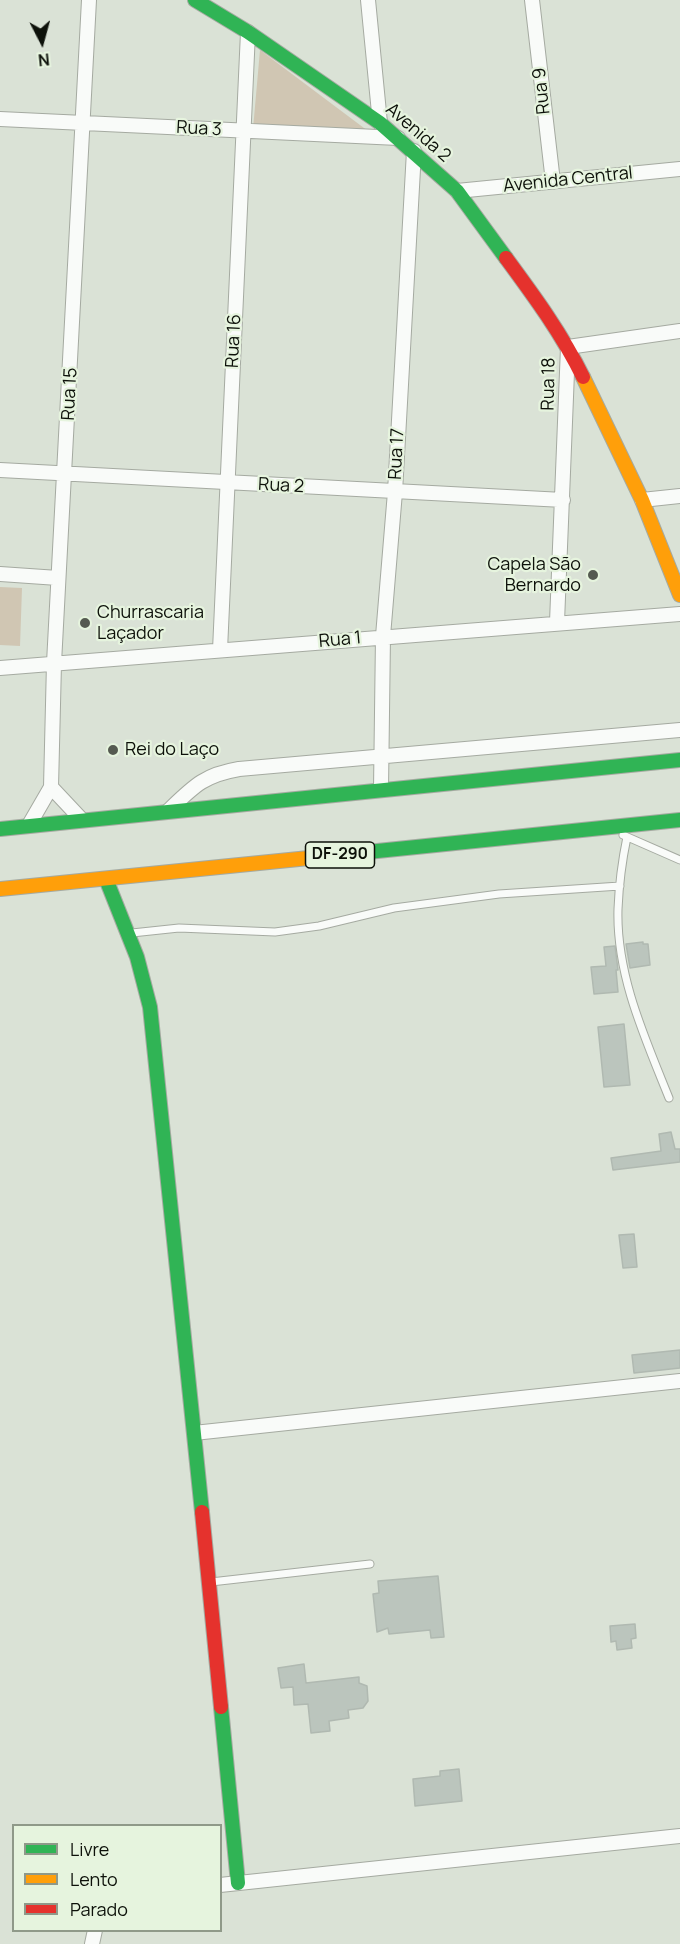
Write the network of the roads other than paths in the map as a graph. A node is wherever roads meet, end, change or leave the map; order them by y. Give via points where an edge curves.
1 (89, 0) edge
2 (368, 0) edge
3 (532, 0) edge
4 (200, 1) edge
5 (248, 32) junction
6 (0, 119) edge
7 (83, 123) junction
8 (380, 123) junction
9 (244, 132) junction
10 (399, 138) junction
11 (414, 152) junction
12 (680, 169) edge
13 (553, 182) junction
14 (457, 191) junction
15 (680, 332) edge
16 (568, 347) junction
17 (0, 470) edge
18 (66, 473) junction
19 (227, 482) junction
20 (395, 492) junction
21 (680, 496) edge
22 (563, 500) junction
23 (642, 500) junction
24 (0, 574) edge
25 (58, 578) junction
26 (680, 595) edge
27 (680, 614) edge
28 (557, 622) junction
29 (382, 636) junction
30 (220, 650) junction
31 (54, 663) junction
32 (0, 668) edge
33 (680, 730) edge
34 (381, 757) junction
35 (680, 760) edge
36 (51, 787) junction
37 (381, 789) junction
38 (167, 812) junction
39 (82, 820) junction
40 (680, 820) edge
41 (29, 825) junction
42 (610, 828) junction
43 (0, 829) edge
44 (627, 837) junction
45 (680, 860) edge
46 (106, 879) junction
47 (620, 886) junction
48 (0, 889) edge
49 (129, 933) junction
50 (669, 1098) dead end
51 (680, 1381) edge
52 (194, 1433) junction
53 (370, 1564) dead end
54 (209, 1582) junction
55 (680, 1836) edge
56 (238, 1883) junction
57 (222, 1885) edge

1 - 7 street, Rua 15
2 - 8 street
3 - 13 street, Rua 9
4 - 5 main road, Avenida 2
5 - 8 main road, Avenida 2
5 - 9 street, Rua 16
6 - 7 street, Rua 3
7 - 9 street, Rua 3
7 - 18 street, Rua 15
8 - 10 main road, Avenida 2
9 - 10 street, Rua 3
9 - 19 street, Rua 16
10 - 11 main road, Avenida 2
11 - 14 main road, Avenida 2
11 - 20 street, Rua 17
12 - 13 street, Avenida Central
13 - 14 street, Avenida Central
14 - 16 main road, Avenida 2
15 - 16 street
16 - 22 street, Rua 18
16 - 23 main road, Rua 18
17 - 18 street, Rua 2
18 - 19 street, Rua 2
18 - 25 street, Rua 15
19 - 20 street, Rua 2
19 - 30 street, Rua 16
20 - 22 street, Rua 2
20 - 29 street, Rua 17
21 - 23 street
22 - 28 street, Rua 18
23 - 26 main road, Rua 18
24 - 25 street
25 - 31 street, Rua 15
27 - 28 street, Rua 1
28 - 29 street, Rua 1
29 - 30 street, Rua 1
29 - 34 street, Rua 17
30 - 31 street, Rua 1
31 - 32 street, Rua 1
31 - 36 street, Rua 15
33 - 34 street
34 - 37 street, Rua 17
34 - 38 street via 223,772 194,786
35 - 37 main road
36 - 39 street
36 - 41 street
37 - 38 main road
38 - 39 main road
39 - 41 main road
40 - 42 main road, DF-290
41 - 43 main road
42 - 44 lane
42 - 46 main road, DF-290
44 - 45 lane
44 - 47 lane
46 - 48 main road, DF-290
46 - 49 main road
47 - 49 lane via 499,894 406,906 275,932 179,928
47 - 50 lane via 621,952 642,1029
49 - 52 main road via 150,1006
51 - 52 street
52 - 54 main road
53 - 54 lane
54 - 56 main road
55 - 56 street
56 - 57 street

